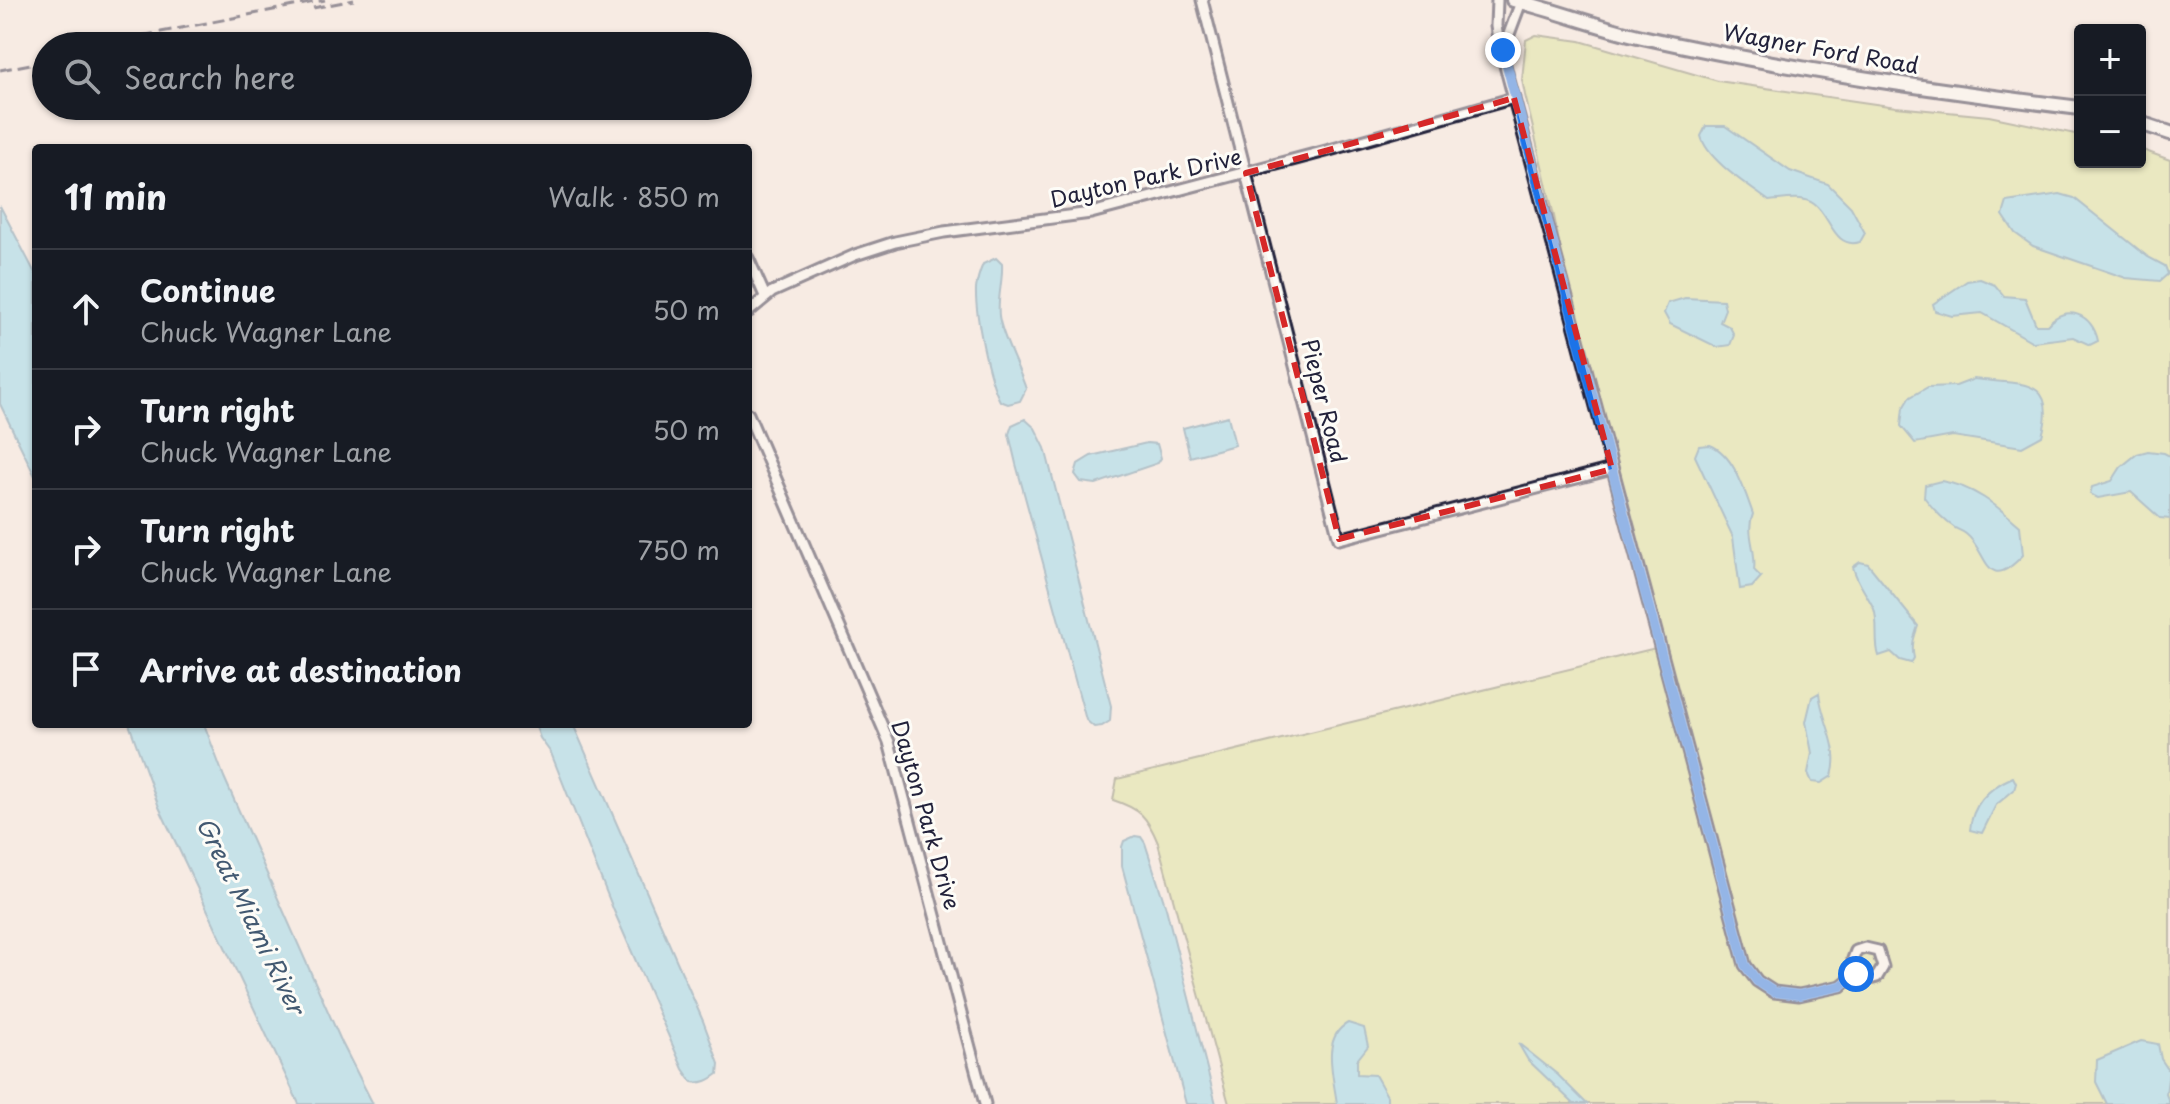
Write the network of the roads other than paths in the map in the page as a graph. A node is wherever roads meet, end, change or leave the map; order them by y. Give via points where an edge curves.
1 (1202, 0) edge
2 (1497, 0) edge
3 (1517, 1) edge
4 (1503, 50) junction
5 (1514, 98) junction
6 (2074, 107) edge
7 (2146, 125) edge
8 (2170, 133) edge
9 (1246, 173) junction
10 (752, 267) edge
11 (765, 296) junction
12 (752, 308) edge
13 (752, 423) edge
14 (1612, 469) junction
15 (1856, 974) dead end
16 (985, 1104) edge

1 - 9 street, Pieper Road
2 - 4 street via 1496,26
3 - 4 street
3 - 6 main road, Wagner Ford Road via 1625,33 1723,53
4 - 5 street
5 - 9 street, Dayton Park Drive
5 - 14 street
7 - 8 main road
9 - 11 street, Dayton Park Drive via 1091,213 895,242
9 - 14 street, Pieper Road via 1339,539
10 - 11 street
11 - 12 street, Dayton Park Drive
13 - 16 street, Dayton Park Drive via 889,742
14 - 15 street via 1745,965 1774,992 1799,995 1841,986

